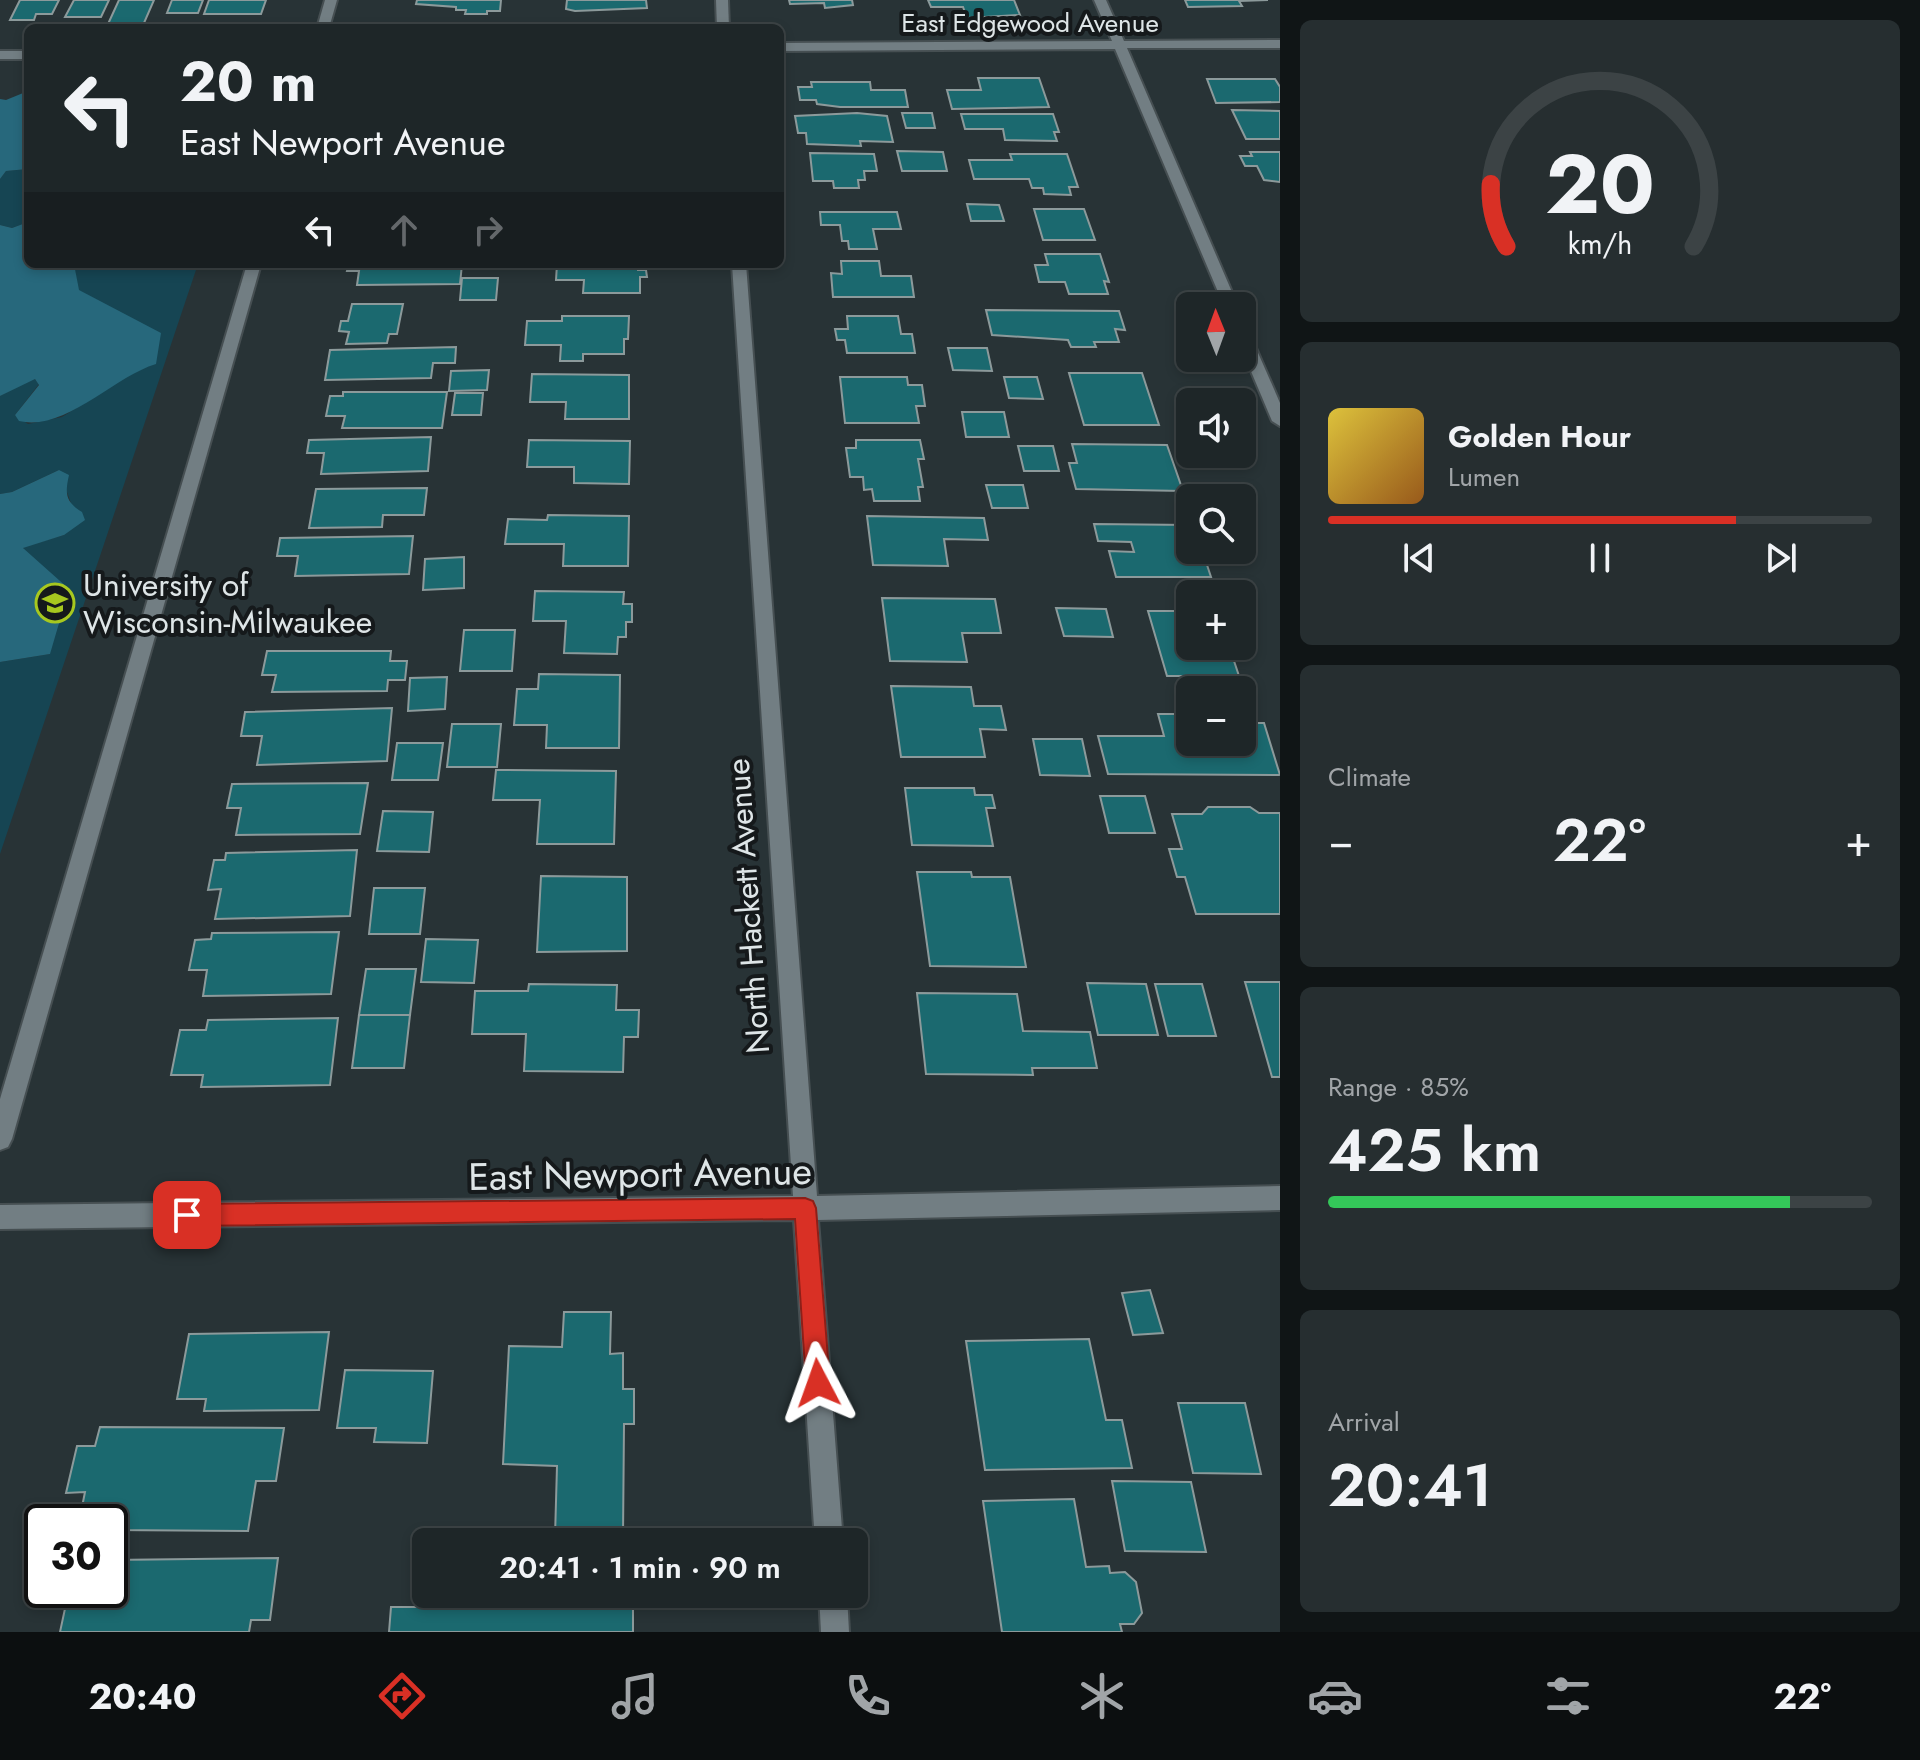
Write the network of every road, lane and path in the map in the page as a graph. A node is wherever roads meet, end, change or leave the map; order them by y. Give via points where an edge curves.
1 (331, 0) edge
2 (722, 0) edge
3 (1100, 0) edge
4 (324, 24) edge
5 (723, 24) edge
6 (1280, 44) edge
7 (1119, 45) junction
8 (784, 47) edge
9 (0, 55) edge
10 (24, 55) edge
11 (253, 268) edge
12 (739, 268) edge
13 (1225, 292) edge
14 (1256, 365) edge
15 (1280, 421) edge
16 (0, 1139) edge
17 (1280, 1198) edge
18 (805, 1208) junction
19 (0, 1217) edge
20 (828, 1528) edge
21 (834, 1608) edge
22 (835, 1632) edge

1 - 4 street
2 - 5 street
3 - 7 street
6 - 7 street, East Edgewood Avenue
7 - 8 street, East Edgewood Avenue
7 - 13 street
9 - 10 street
11 - 16 street
12 - 18 street, North Hackett Avenue
14 - 15 street
17 - 18 street, East Newport Avenue
18 - 19 street, East Newport Avenue
18 - 20 street, North Hackett Avenue
21 - 22 street

